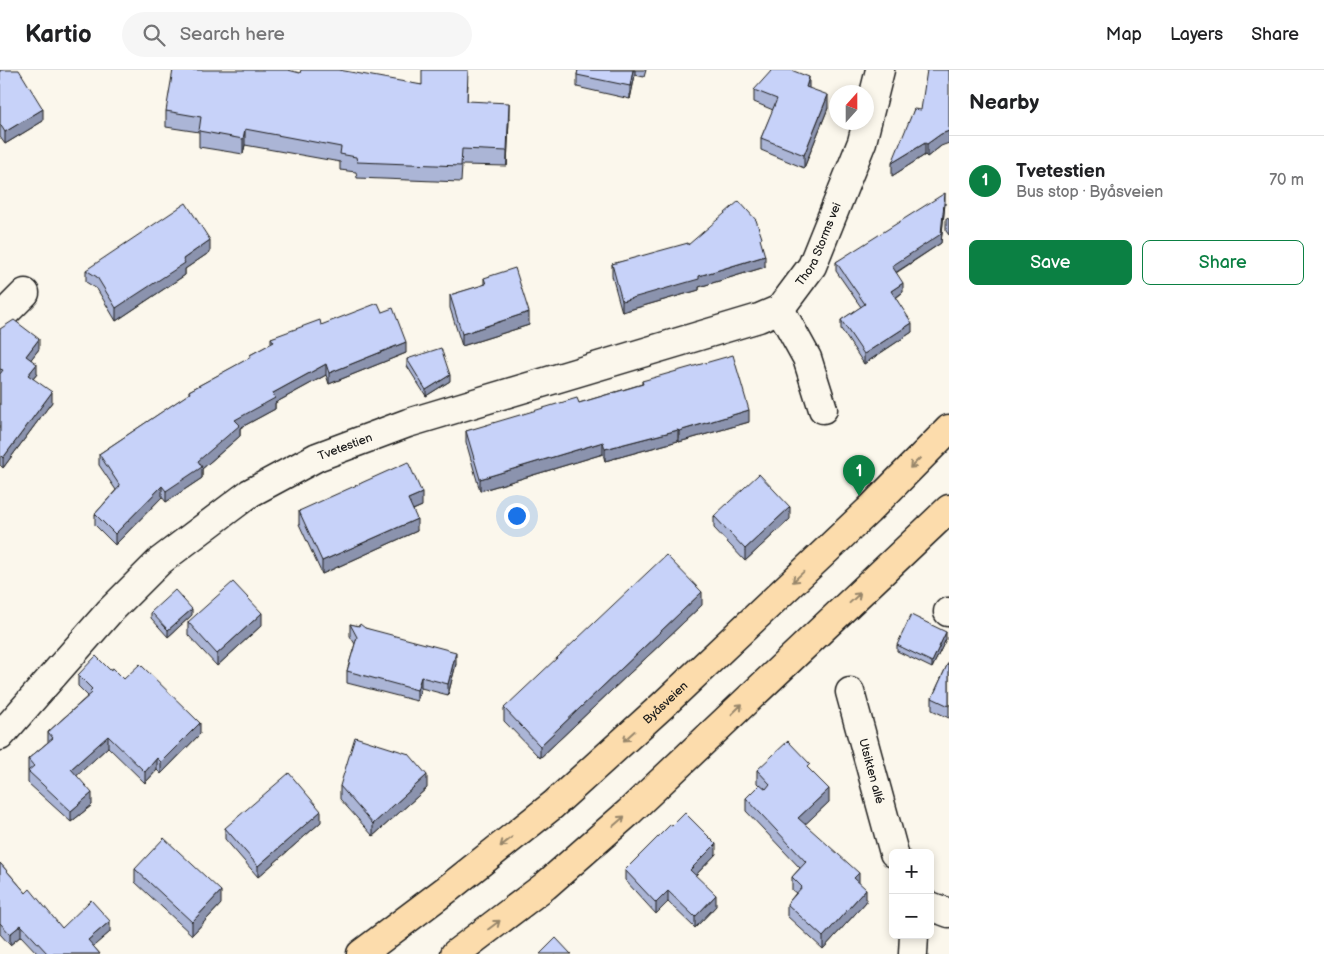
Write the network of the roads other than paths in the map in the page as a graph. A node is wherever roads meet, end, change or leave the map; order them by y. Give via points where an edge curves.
1 (880, 70) edge
2 (25, 293) dead end
3 (780, 309) junction
4 (0, 318) edge
5 (823, 408) dead end
6 (949, 428) edge
7 (949, 508) edge
8 (850, 692) dead end
9 (0, 736) edge
10 (893, 849) edge
11 (934, 907) edge
12 (949, 913) edge
13 (914, 939) edge
14 (361, 954) edge
15 (455, 954) edge
16 (913, 954) edge

1 - 3 street, Thora Storms vei via 862,142 812,266
2 - 4 street
3 - 5 street via 807,358
3 - 9 street, Tvetestien via 408,423 317,457 250,493 160,561 109,612
6 -> 14 main road, Byåsveien via 868,511 553,805
15 -> 7 main road via 545,886 628,813
8 - 10 street, Utsikten allé
11 - 12 street
13 - 16 street

